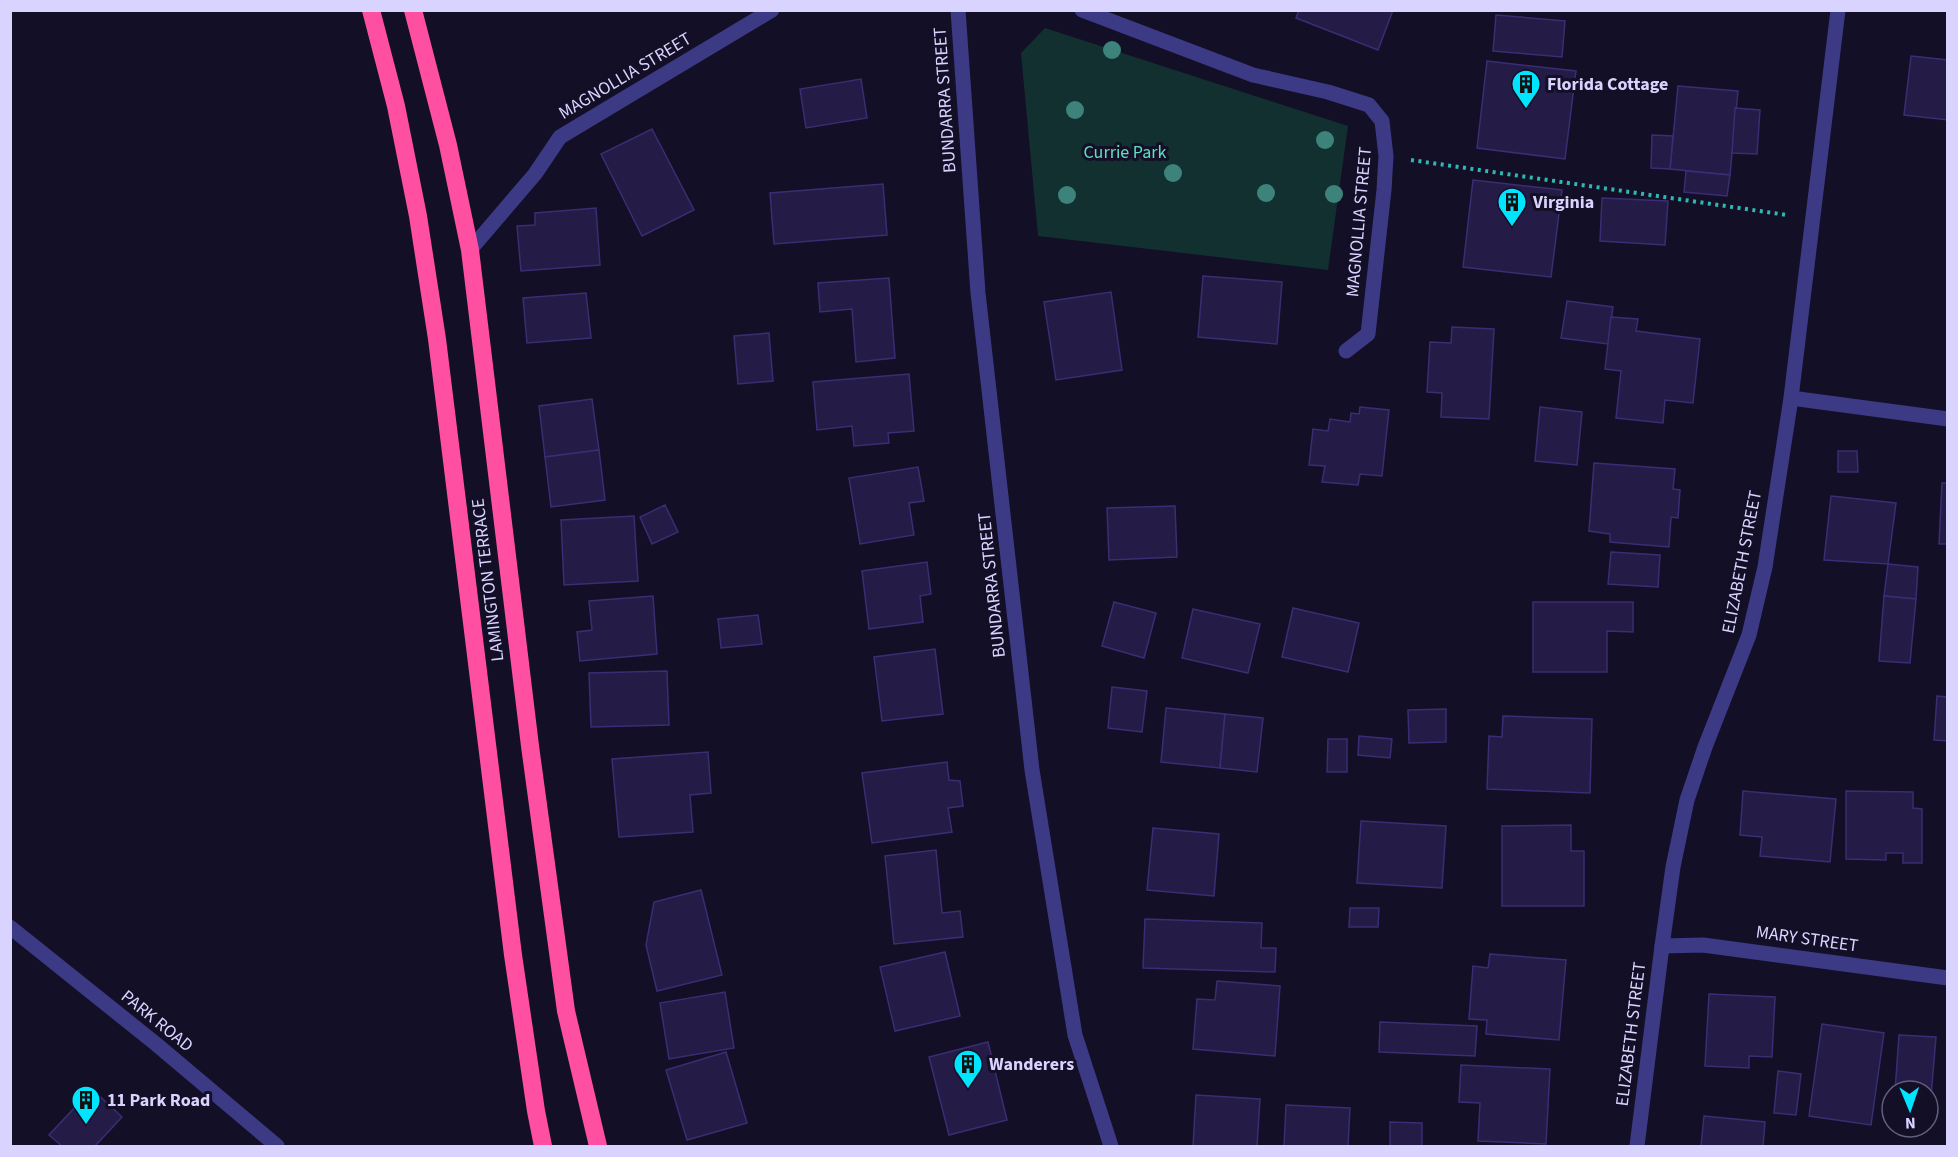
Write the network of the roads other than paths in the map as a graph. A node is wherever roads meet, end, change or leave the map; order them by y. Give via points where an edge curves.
1 (371, 10) edge
2 (413, 10) edge
3 (772, 10) edge
4 (958, 10) edge
5 (1082, 10) edge
6 (1838, 10) edge
7 (470, 250) junction
8 (1346, 351) dead end
9 (1791, 398) junction
10 (1947, 419) edge
11 (10, 927) edge
12 (1662, 946) junction
13 (1947, 978) edge
14 (277, 1146) edge
15 (543, 1146) edge
16 (598, 1146) edge
17 (1111, 1146) edge
18 (1637, 1146) edge

1 - 15 highway, LAMINGTON TERRACE via 405,150 437,339 513,955
2 - 7 highway, LAMINGTON TERRACE
3 - 7 street, MAGNOLLIA STREET via 560,137 535,174
4 - 17 street, BUNDARRA STREET via 978,292 1032,770 1075,1035
5 - 8 street, MAGNOLLIA STREET via 1253,75 1369,105 1382,121 1384,190 1368,334
6 - 9 street, ELIZABETH STREET
7 - 16 highway, LAMINGTON TERRACE via 564,1000
9 - 10 street
9 - 12 street, ELIZABETH STREET via 1765,567 1749,635 1686,800
11 - 14 street, PARK ROAD
12 - 13 street, MARY STREET via 1703,945
12 - 18 street, ELIZABETH STREET

